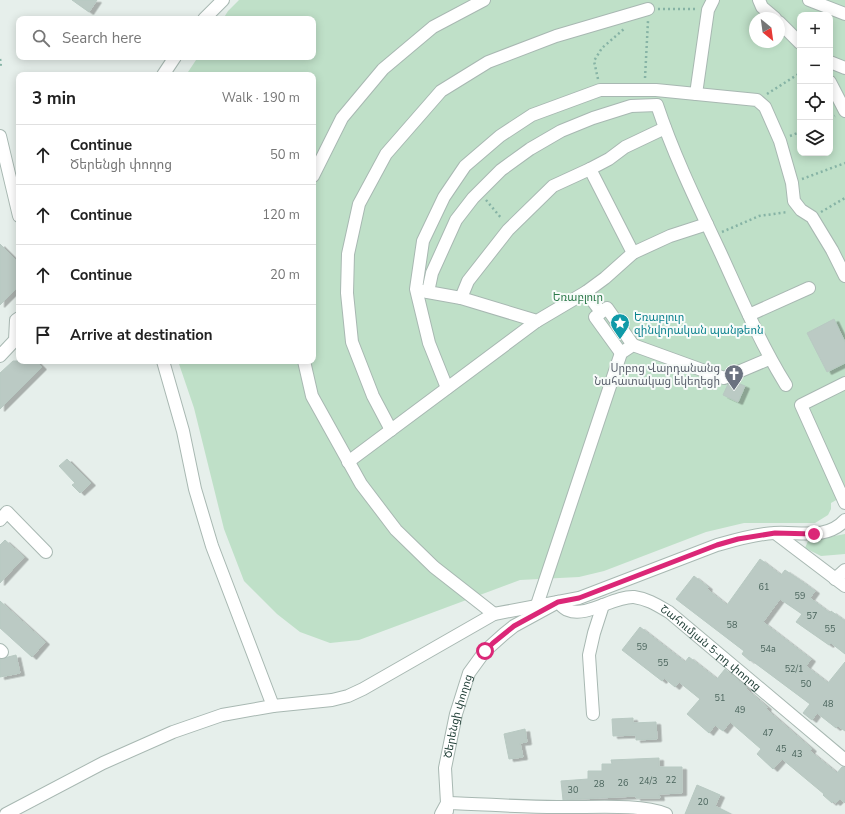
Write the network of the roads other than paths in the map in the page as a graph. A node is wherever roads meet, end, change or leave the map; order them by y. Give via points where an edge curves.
1 (223, 0) edge
2 (484, 0) edge
3 (759, 0) edge
4 (809, 0) edge
5 (710, 5) edge
6 (648, 9) road end
7 (768, 12) edge
8 (845, 14) edge
9 (207, 16) edge
10 (785, 28) edge
11 (797, 40) edge
12 (173, 60) edge
13 (833, 63) edge
14 (845, 68) edge
15 (165, 72) edge
16 (831, 84) edge
17 (696, 94) junction
18 (845, 111) edge
19 (665, 128) junction
20 (0, 136) edge
21 (316, 170) edge
22 (590, 170) junction
23 (16, 203) edge
24 (707, 224) junction
25 (634, 253) junction
26 (845, 276) edge
27 (809, 288) dead end
28 (416, 289) junction
29 (428, 292) junction
30 (586, 292) junction
31 (462, 298) junction
32 (601, 312) junction
33 (749, 315) junction
34 (16, 320) edge
35 (537, 321) junction
36 (633, 345) junction
37 (621, 353) junction
38 (0, 356) edge
39 (769, 358) junction
40 (164, 364) edge
41 (305, 364) edge
42 (845, 383) edge
43 (786, 385) dead end
44 (447, 388) junction
45 (391, 430) junction
46 (348, 462) junction
47 (845, 504) edge
48 (0, 520) edge
49 (845, 520) edge
50 (775, 533) junction
51 (46, 552) dead end
52 (845, 570) edge
53 (835, 579) junction
54 (845, 586) edge
55 (558, 602) junction
56 (537, 605) junction
57 (603, 605) junction
58 (494, 614) junction
59 (273, 706) junction
60 (593, 714) dead end
61 (845, 760) edge
62 (445, 810) edge
63 (6, 814) edge
64 (666, 814) edge

1 - 9 street
2 - 21 street via 433,27 383,69 342,118
3 - 7 street
4 - 8 street
5 - 17 street
6 - 45 street via 556,36 488,62 441,91 386,154 359,204 348,254 347,293 352,342 373,396
10 - 11 street
12 - 15 street
13 - 14 street
16 - 18 street
17 - 26 street via 757,100 765,107 780,141 792,183 794,201 801,210 812,217
17 - 28 street via 600,90 532,115 500,136 466,166 444,196 423,241
19 - 22 street via 624,147
19 - 24 street
19 - 29 street via 657,105 631,106 561,131 530,149 501,170 473,198 456,220 432,273
20 - 23 street
22 - 25 street
22 - 31 street via 553,186 510,228 468,281
24 - 25 street via 670,236
24 - 33 street
25 - 30 street
27 - 33 street
28 - 29 street
28 - 44 street via 429,343
29 - 31 street
30 - 32 street
30 - 35 street
31 - 35 street
32 - 36 street via 607,308
32 - 37 street via 595,317
33 - 39 street
34 - 38 street via 15,340
35 - 44 street
36 - 37 street
36 - 39 street via 724,378
37 - 56 street
39 - 43 street
40 - 59 street via 212,546
41 - 46 street via 312,396
42 - 47 street via 801,405
44 - 45 street
45 - 46 street
46 - 58 street via 361,484 396,530 434,567
48 - 51 street via 7,512
49 - 50 street via 840,525 814,534
50 - 53 street
50 - 55 street via 717,545 579,598
52 - 53 street
53 - 54 street
55 - 56 street
55 - 57 street, Շահումյան 5-րդ փողոց via 568,611 582,612
55 - 62 street, Ծերենցի փողոց via 504,634 485,651 470,673 456,714 446,768
56 - 58 street
57 - 60 street via 589,655
57 - 61 street, Շահումյան 5-րդ փողոց via 620,598 634,597 650,600 669,612
58 - 59 street via 358,692 332,700
59 - 63 street via 222,715 173,732 103,763
62 - 64 street via 480,804 632,808

